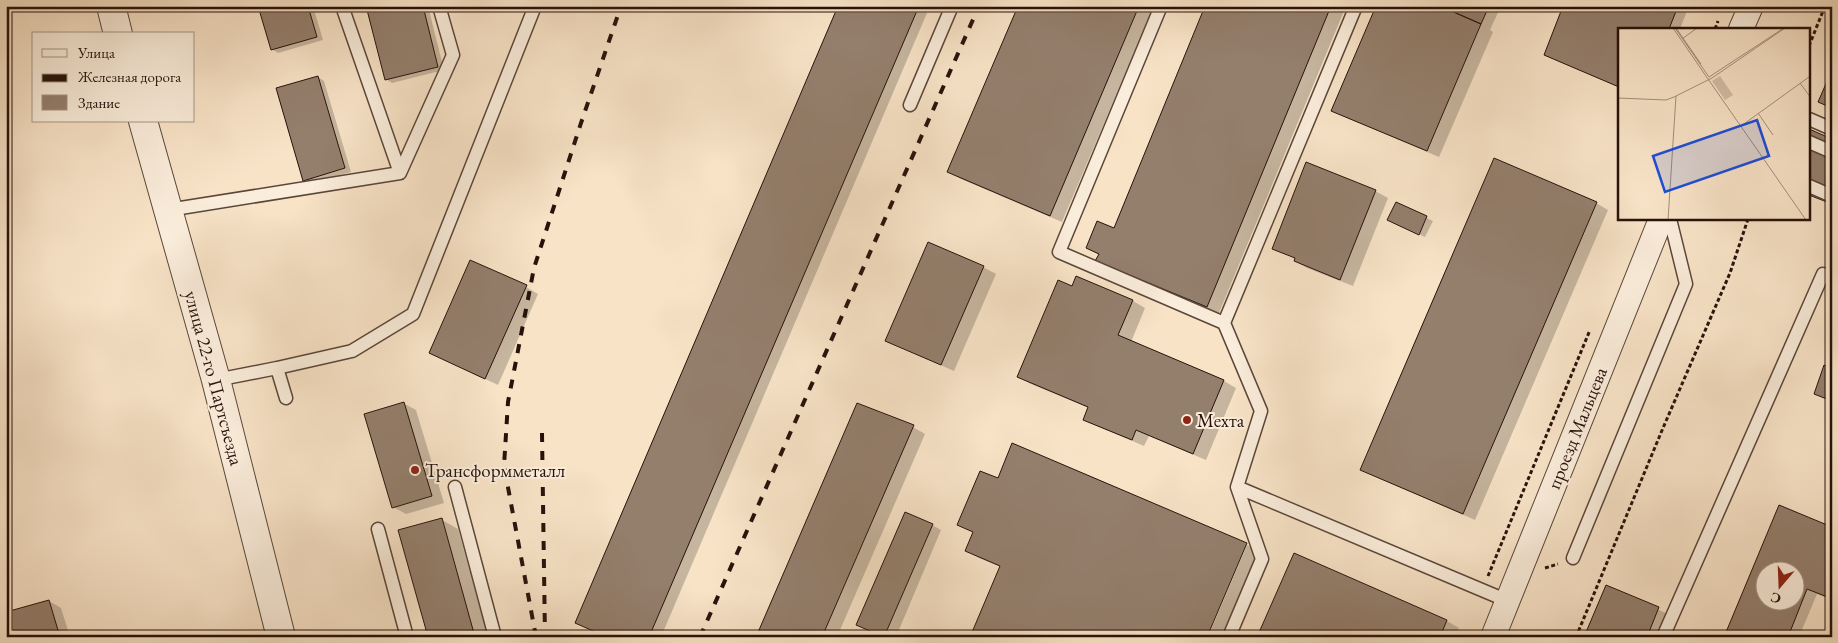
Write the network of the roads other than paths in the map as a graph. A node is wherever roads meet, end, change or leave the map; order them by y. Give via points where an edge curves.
1 (110, 6) edge
2 (342, 6) edge
3 (439, 6) edge
4 (535, 6) edge
5 (952, 6) edge
6 (1161, 6) edge
7 (1356, 6) edge
8 (1751, 6) edge
9 (1741, 28) edge
10 (117, 32) edge
11 (910, 105) dead end
12 (1810, 119) edge
13 (143, 122) edge
14 (1832, 129) edge
15 (1810, 142) edge
16 (1832, 152) edge
17 (400, 173) junction
18 (1810, 186) edge
19 (1832, 196) edge
20 (168, 210) junction
21 (1662, 220) edge
22 (1670, 220) edge
23 (1832, 276) edge
24 (1224, 324) junction
25 (277, 368) junction
26 (216, 380) junction
27 (286, 398) dead end
28 (455, 487) dead end
29 (1237, 487) junction
30 (378, 529) dead end
31 (1573, 558) road end
32 (1508, 601) junction
33 (281, 637) edge
34 (407, 637) edge
35 (495, 637) edge
36 (1229, 637) edge
37 (1493, 637) edge
38 (1663, 637) edge

1 - 10 street
2 - 17 lane
3 - 17 lane via 453,55
4 - 25 lane via 413,314 352,351
5 - 11 lane
6 - 24 lane via 1059,252
7 - 24 lane
8 - 9 street
12 - 14 lane
13 - 20 street, улица 22-го Партсъезда
15 - 16 lane
17 - 20 lane
18 - 19 lane
20 - 26 street, улица 22-го Партсъезда
21 - 32 street, проезд Мальцева
22 - 31 lane via 1686,284
23 - 38 lane via 1822,274
24 - 29 lane via 1261,410
25 - 26 lane
25 - 27 lane
26 - 33 street, улица 22-го Партсъезда
28 - 35 lane
29 - 32 lane
29 - 36 lane via 1262,559
30 - 34 lane
32 - 37 street, проезд Мальцева

